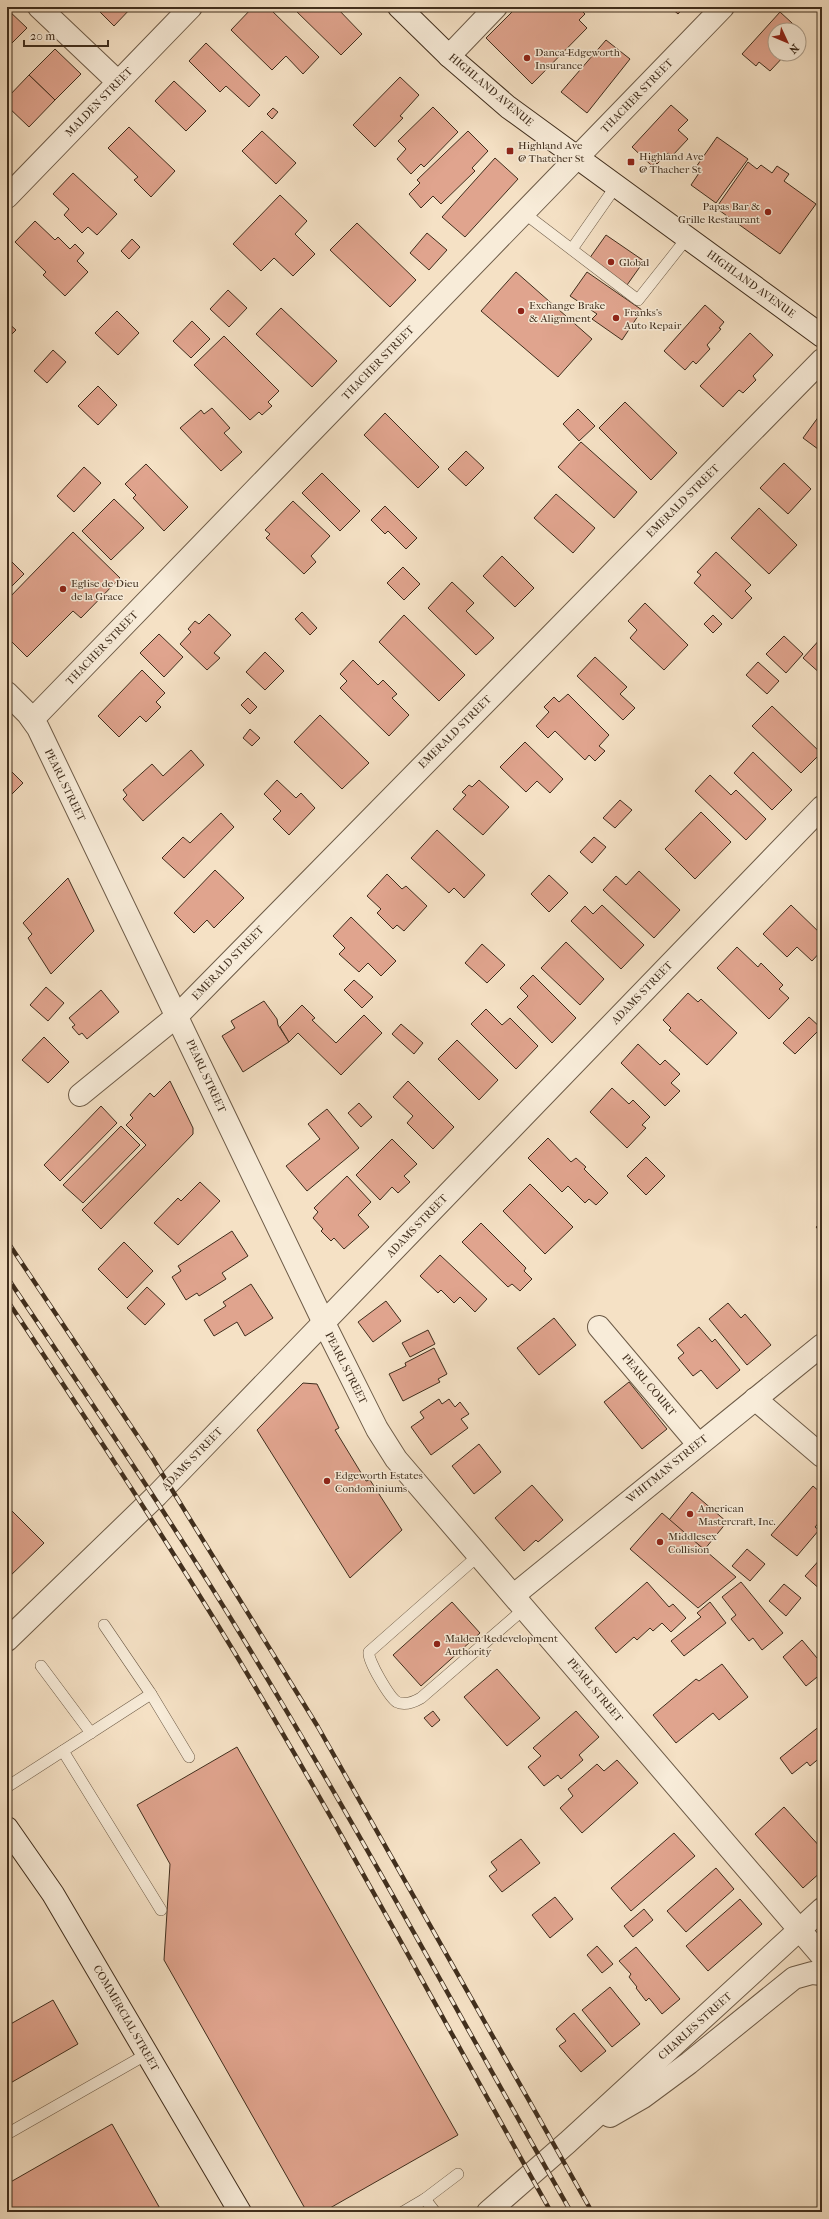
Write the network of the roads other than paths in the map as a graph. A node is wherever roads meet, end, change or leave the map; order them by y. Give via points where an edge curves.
1 (39, 7) edge
2 (191, 7) edge
3 (399, 7) edge
4 (496, 7) edge
5 (723, 7) edge
6 (449, 56) junction
7 (118, 82) junction
8 (577, 158) junction
9 (616, 186) junction
10 (7, 197) edge
11 (524, 213) junction
12 (687, 238) junction
13 (572, 249) junction
14 (822, 336) edge
15 (822, 360) edge
16 (7, 693) edge
17 (33, 719) junction
18 (822, 807) edge
19 (177, 1016) junction
20 (80, 1095) dead end
21 (324, 1324) junction
22 (599, 1327) dead end
23 (822, 1345) edge
24 (755, 1399) junction
25 (698, 1444) junction
26 (822, 1456) edge
27 (479, 1555) junction
28 (519, 1601) junction
29 (104, 1625) dead end
30 (7, 1640) edge
31 (41, 1666) dead end
32 (151, 1694) junction
33 (91, 1733) junction
34 (63, 1751) junction
35 (189, 1757) dead end
36 (7, 1787) edge
37 (7, 1828) edge
38 (822, 1909) edge
39 (161, 1910) dead end
40 (800, 1930) junction
41 (822, 1956) edge
42 (822, 1974) edge
43 (147, 2054) junction
44 (7, 2134) edge
45 (568, 2142) junction
46 (458, 2174) dead end
47 (425, 2199) junction
48 (240, 2212) edge
49 (403, 2212) edge
50 (435, 2212) edge
51 (488, 2212) edge

1 - 7 street
2 - 7 street, MALDEN STREET
3 - 6 street, HIGHLAND AVENUE
4 - 6 street
5 - 8 street, THACHER STREET
6 - 8 street, HIGHLAND AVENUE via 492,94
7 - 10 street, MALDEN STREET
8 - 9 street, HIGHLAND AVENUE
8 - 11 street, THACHER STREET
9 - 12 street, HIGHLAND AVENUE
9 - 13 lane
11 - 13 lane
11 - 17 street, THACHER STREET
12 - 13 lane via 638,300
12 - 14 street, HIGHLAND AVENUE
15 - 19 street, EMERALD STREET
16 - 17 street, PEARL STREET
17 - 19 street, PEARL STREET
18 - 21 street, ADAMS STREET
19 - 20 street, EMERALD STREET
19 - 21 street, PEARL STREET
21 - 27 street, PEARL STREET via 377,1429 396,1459
21 - 30 street, ADAMS STREET via 157,1495
22 - 25 street, PEARL COURT
23 - 24 street, WHITMAN STREET
24 - 25 street, WHITMAN STREET
24 - 26 street
25 - 28 street, WHITMAN STREET
27 - 28 street, PEARL STREET
27 - 28 lane via 369,1652 370,1662 391,1697 404,1704 421,1698
28 - 40 street, PEARL STREET
29 - 32 lane
31 - 33 lane
32 - 33 lane
32 - 35 lane
33 - 34 lane
34 - 36 lane
34 - 39 lane
37 - 43 street, COMMERCIAL STREET via 53,1894
38 - 40 street, CHARLES STREET
40 - 41 street, PEARL STREET
40 - 45 street, CHARLES STREET
42 - 45 street, CHARLES STREET via 812,1973 794,1978 643,2097
43 - 44 lane
43 - 48 street, COMMERCIAL STREET
45 - 51 street, CHARLES STREET
46 - 47 lane
47 - 49 lane
47 - 50 lane

